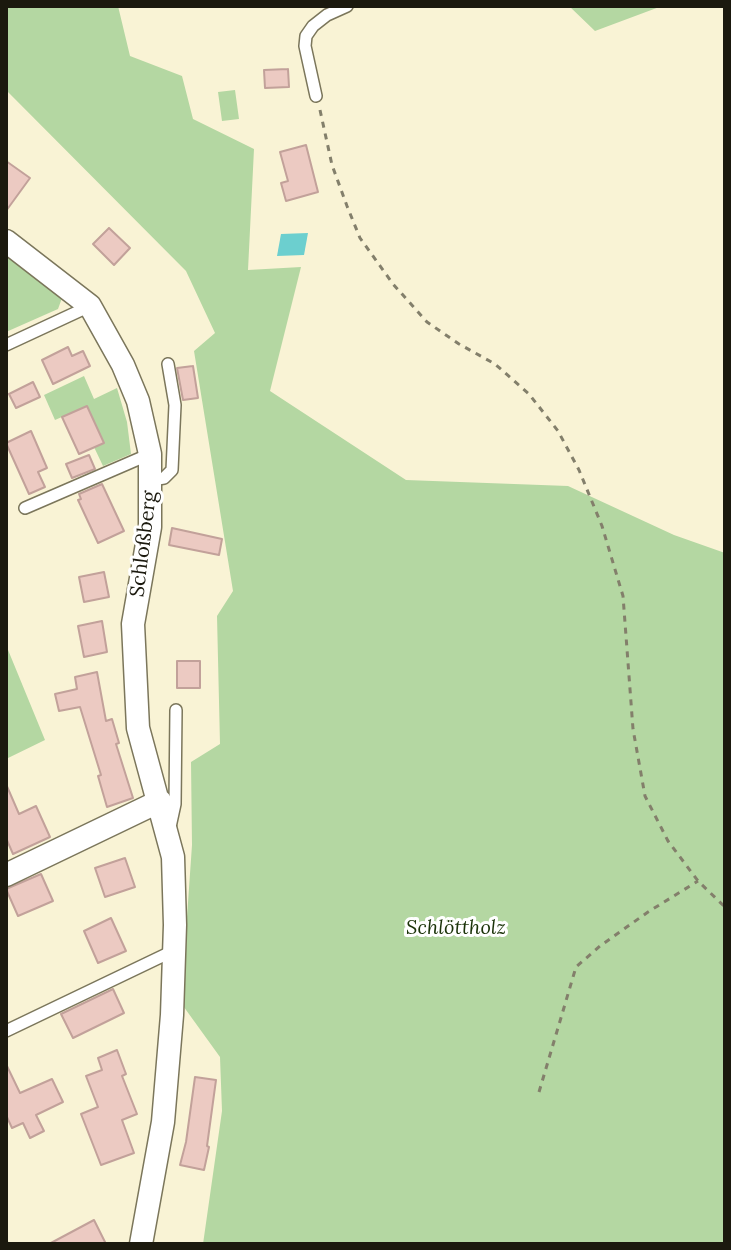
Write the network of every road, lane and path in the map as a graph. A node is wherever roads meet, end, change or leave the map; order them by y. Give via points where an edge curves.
1 (347, 6) edge
2 (316, 96) joint
3 (6, 241) edge
4 (90, 306) junction
5 (6, 345) edge
6 (168, 364) dead end
7 (150, 454) junction
8 (152, 480) junction
9 (25, 508) dead end
10 (176, 710) dead end
11 (160, 801) junction
12 (168, 836) junction
13 (6, 875) edge
14 (698, 881) junction
15 (725, 907) edge
16 (174, 951) junction
17 (6, 1031) edge
18 (539, 1092) dead end
19 (141, 1244) edge

1 - 2 lane via 320,20 306,36
2 - 14 path via 347,206 360,238 384,273 427,322 495,364 529,394 579,470 623,596 633,729 645,796 668,841
3 - 4 street, Schloßberg
4 - 5 lane
4 - 7 street, Schloßberg via 138,401
6 - 8 lane via 175,405 172,470
7 - 8 street, Schloßberg
7 - 9 lane
8 - 11 street, Schloßberg via 150,527 133,624 138,728
10 - 12 lane via 175,804
11 - 12 street, Schloßberg
11 - 13 street
12 - 16 street, Schloßberg
14 - 15 path
14 - 18 path via 576,967
16 - 17 lane
16 - 19 street, Schloßberg via 163,1122

